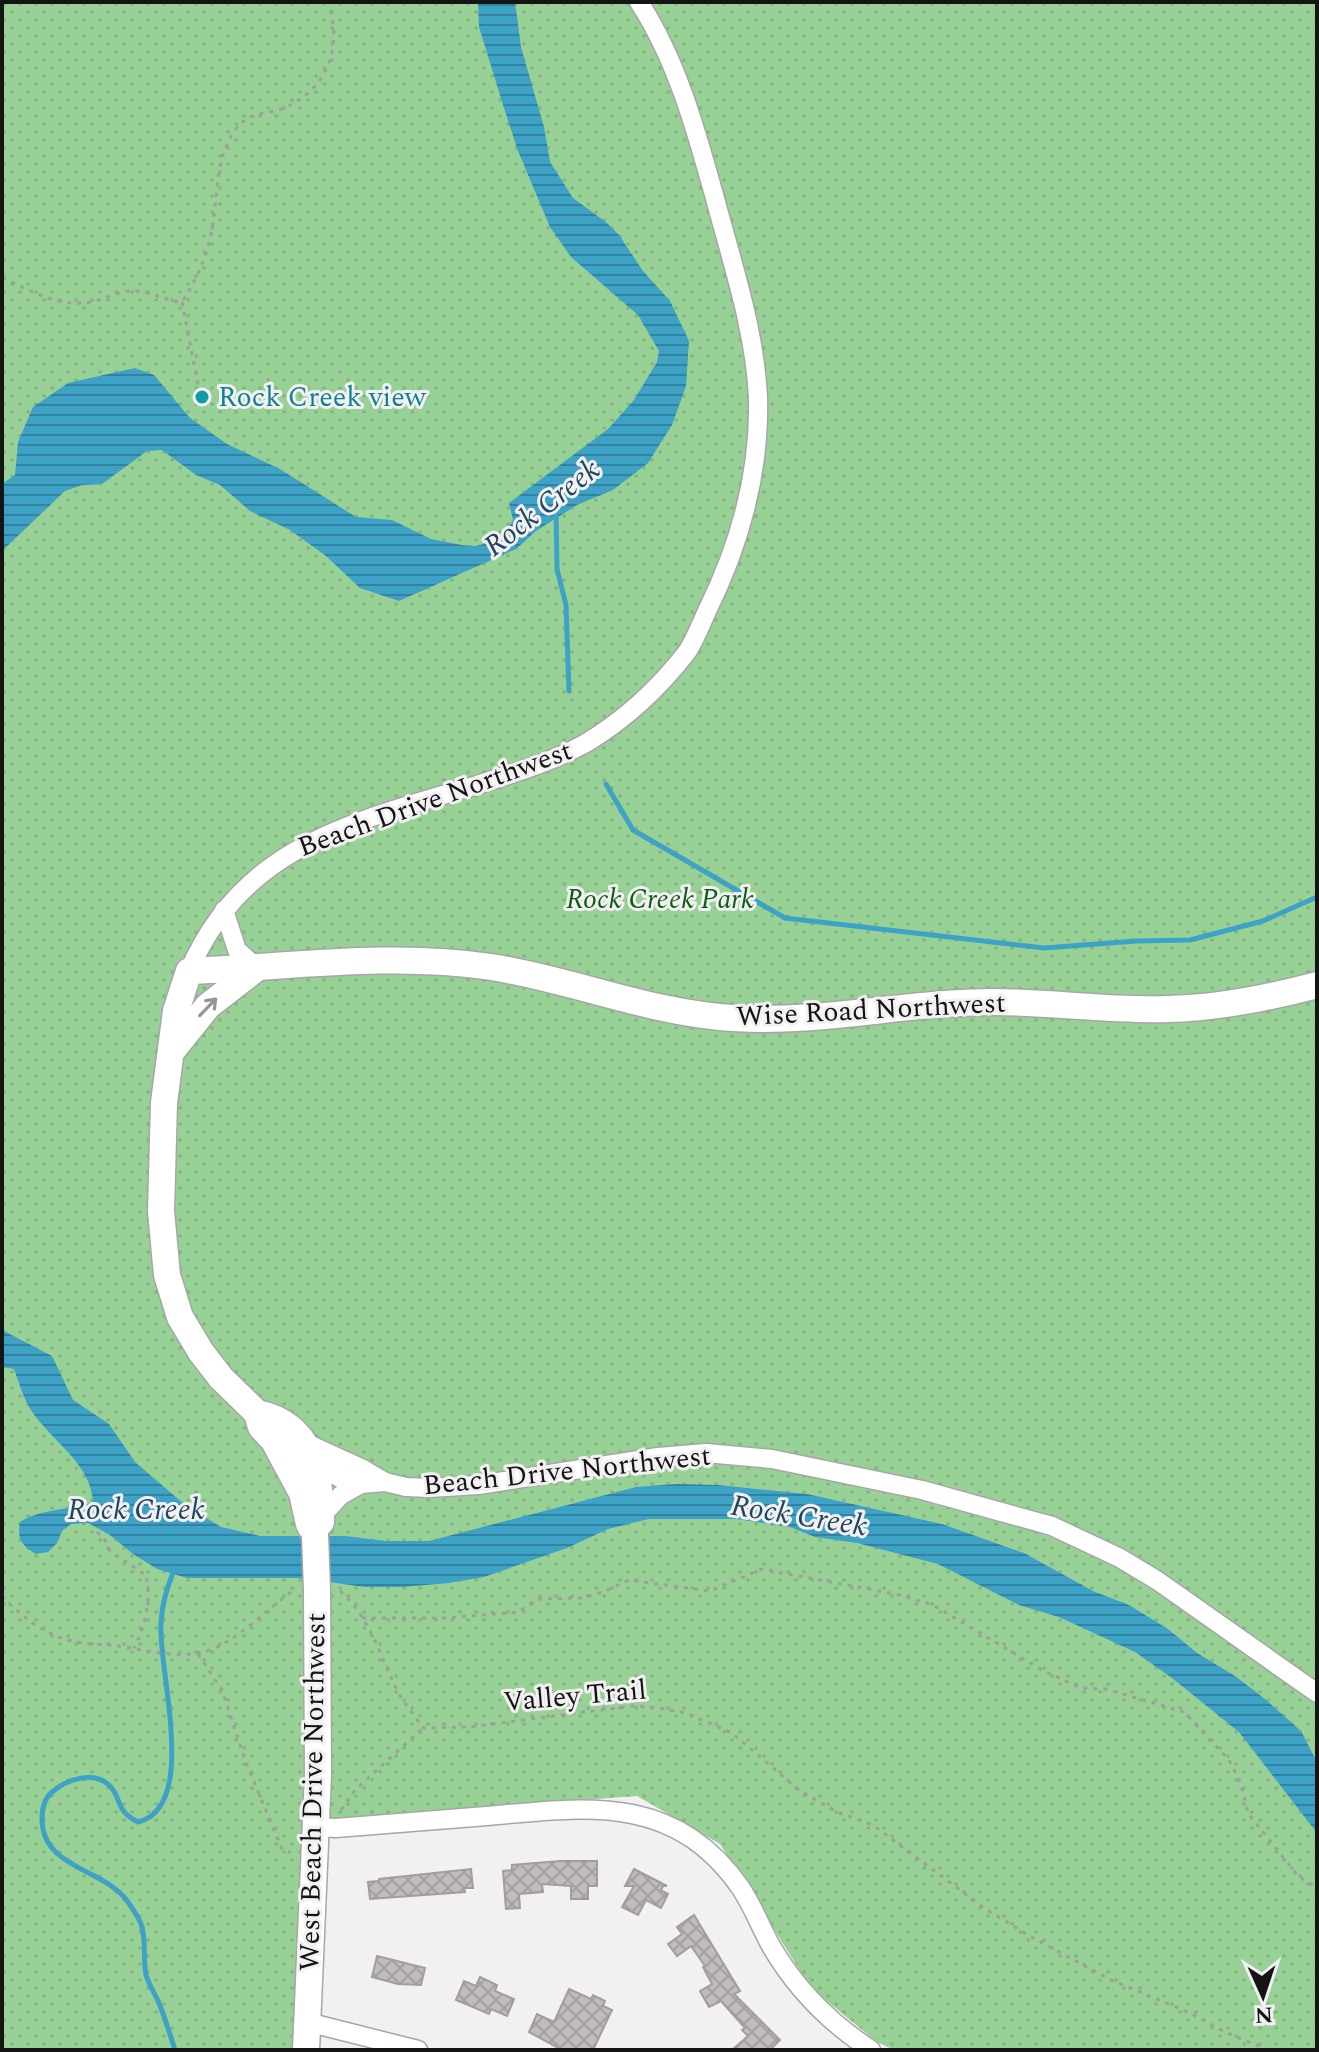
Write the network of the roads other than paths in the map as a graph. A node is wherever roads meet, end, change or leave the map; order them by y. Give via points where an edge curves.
1 (639, 2) edge
2 (224, 910) junction
3 (257, 968) junction
4 (189, 971) junction
5 (1317, 985) edge
6 (169, 1055) junction
7 (257, 1413) junction
8 (274, 1441) junction
9 (321, 1457) junction
10 (385, 1482) junction
11 (361, 1484) junction
12 (302, 1493) junction
13 (318, 1526) junction
14 (1317, 1693) edge
15 (316, 1827) junction
16 (307, 2022) junction
17 (306, 2050) edge
18 (418, 2050) edge
19 (871, 2050) edge

1 - 2 street, Beach Drive Northwest via 681,87 748,321 758,396 757,457 727,570 689,649 638,707 586,743 533,768 328,833 283,856
2 - 3 street via 237,950
2 - 4 street, Beach Drive Northwest
3 - 4 street, Wise Road Northwest
3 - 5 street, Wise Road Northwest via 388,960 456,963 524,973 651,1007 761,1019 959,1003 1192,1008
6 -> 3 street via 208,1006
4 - 6 street, Beach Drive Northwest
6 - 7 street, Beach Drive Northwest via 161,1147 167,1275 180,1317 201,1352
7 - 8 street, Beach Drive Northwest
7 - 9 street, Beach Drive Northwest via 273,1416
8 - 9 street, Beach Drive Northwest
8 - 12 street, West Beach Drive Northwest
9 - 10 street, Beach Drive Northwest via 363,1469
9 - 11 street, Beach Drive Northwest via 342,1479
9 - 12 street
9 - 13 street, West Beach Drive Northwest
10 - 11 street, Beach Drive Northwest
10 - 14 street, Beach Drive Northwest via 429,1488 478,1485 706,1453 772,1459 922,1490 1084,1539 1158,1581
11 - 13 street via 341,1495
12 - 13 street, West Beach Drive Northwest via 309,1524
13 - 15 street, West Beach Drive Northwest, bridge
15 - 16 street, West Beach Drive Northwest
15 - 19 street via 588,1808 663,1823 690,1837 726,1869 798,1986 834,2024
16 - 17 street, West Beach Drive Northwest
16 - 18 street

